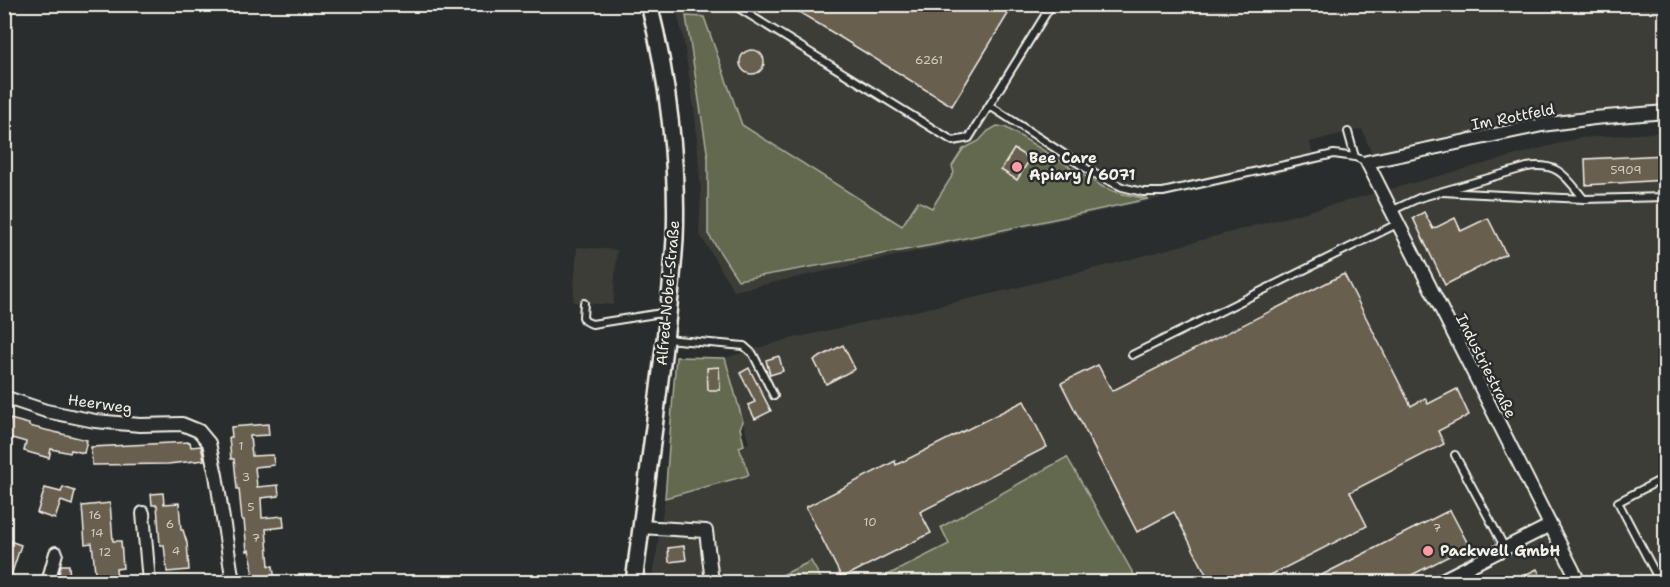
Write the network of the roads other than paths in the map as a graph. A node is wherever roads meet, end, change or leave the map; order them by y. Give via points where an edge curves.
1 (649, 4) edge
2 (732, 4) edge
3 (1052, 4) edge
4 (990, 106) junction
5 (1665, 112) edge
6 (1348, 132) dead end
7 (1361, 160) junction
8 (1442, 192) junction
9 (1665, 197) edge
10 (1584, 199) junction
11 (1391, 211) junction
12 (1397, 224) junction
13 (584, 303) dead end
14 (668, 312) junction
15 (665, 339) junction
16 (1132, 355) dead end
17 (774, 396) dead end
18 (4, 397) edge
19 (1455, 455) dead end
20 (1665, 477) edge
21 (143, 513) dead end
22 (1551, 525) junction
23 (641, 527) junction
24 (1505, 548) junction
25 (56, 553) dead end
26 (1467, 568) junction
27 (1573, 580) edge
28 (48, 582) edge
29 (149, 582) edge
30 (233, 582) edge
31 (634, 582) edge
32 (712, 582) edge
33 (1438, 582) edge
34 (1475, 582) edge
35 (1660, 582) edge

1 - 14 street, Alfred-Nobel-Straße via 662,62 672,150 675,239
2 - 4 lane via 953,141 969,138
3 - 4 lane
4 - 7 lane via 1095,174 1143,192 1163,192 1334,154
5 - 7 street, Im Rottfeld via 1542,125
6 - 7 lane
7 - 11 street, Industriestraße
8 - 10 lane
8 - 10 lane via 1540,165 1553,167
8 - 11 lane
9 - 10 lane
11 - 12 street, Industriestraße
12 - 16 lane
12 - 22 street, Industriestraße
13 - 14 lane via 583,317 592,324
14 - 15 street, Alfred-Nobel-Straße
15 - 17 lane via 744,346 753,354
15 - 23 street, Alfred-Nobel-Straße
18 - 30 street, Heerweg via 94,421 182,424 199,431 209,443
19 - 24 lane
20 - 35 lane via 1618,502
21 - 29 street
22 - 24 street
22 - 27 street, Industriestraße
23 - 31 street, Alfred-Nobel-Straße
23 - 32 street via 706,531
24 - 26 street
25 - 28 street
26 - 33 street
26 - 34 lane

